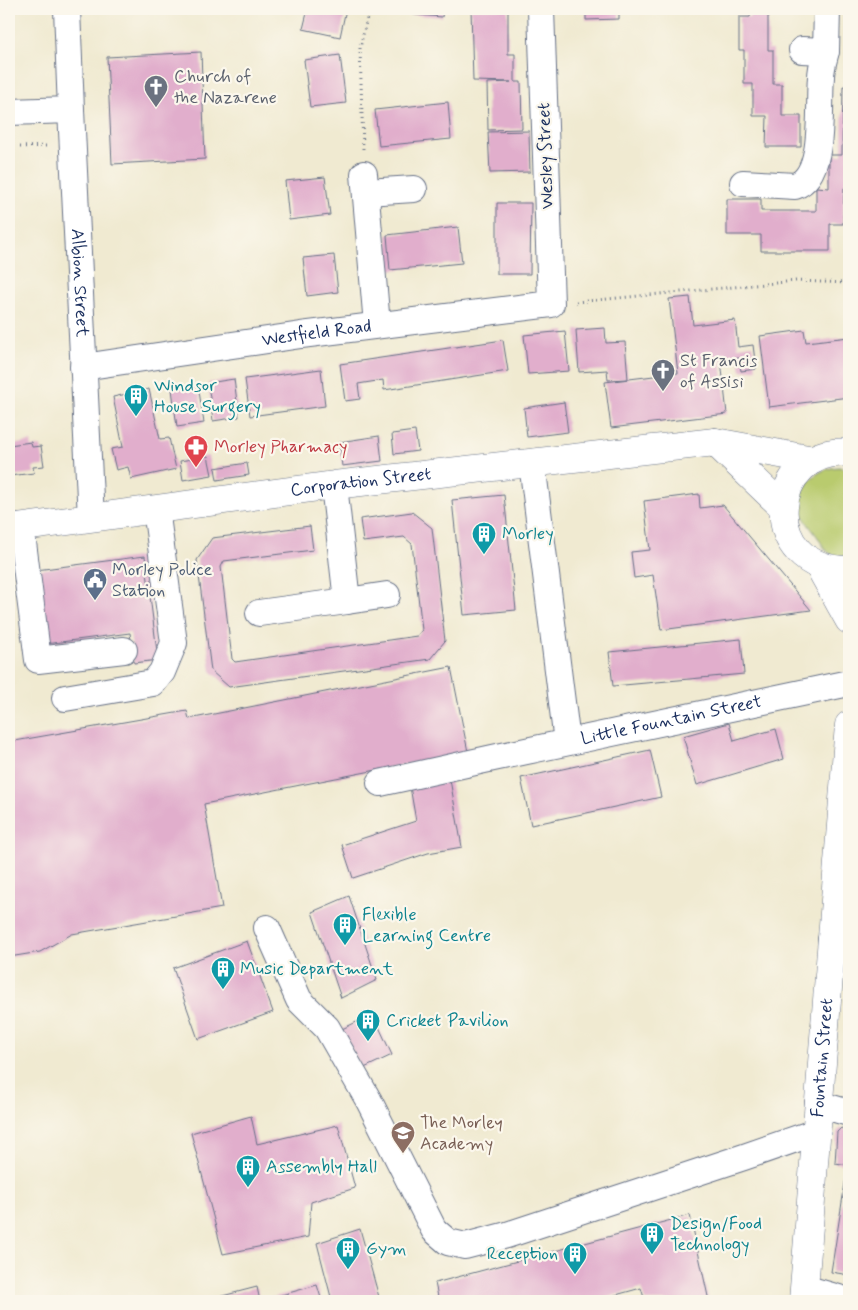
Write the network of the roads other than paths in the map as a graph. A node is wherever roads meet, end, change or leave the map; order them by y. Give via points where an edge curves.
1 (67, 9) edge
2 (541, 9) edge
3 (827, 9) edge
4 (71, 110) junction
5 (9, 112) edge
6 (743, 183) dead end
7 (414, 189) dead end
8 (551, 304) joint
9 (378, 325) junction
10 (83, 367) junction
11 (715, 442) junction
12 (848, 450) edge
13 (813, 460) junction
14 (532, 463) junction
15 (334, 485) junction
16 (783, 507) junction
17 (156, 508) junction
18 (91, 518) junction
19 (15, 528) edge
20 (819, 566) junction
21 (849, 570) edge
22 (387, 595) dead end
23 (347, 600) junction
24 (259, 613) dead end
25 (849, 620) edge
26 (124, 650) dead end
27 (849, 683) edge
28 (65, 698) dead end
29 (849, 725) edge
30 (566, 742) junction
31 (380, 783) dead end
32 (267, 928) dead end
33 (840, 940) edge
34 (818, 1104) junction
35 (849, 1113) edge
36 (816, 1132) junction
37 (804, 1294) edge
38 (849, 1301) edge

1 - 4 street, Albion Street
2 - 8 street, Wesley Street
3 - 6 street via 814,51 821,77 818,143 806,178 796,186
4 - 5 street
4 - 10 street, Albion Street
7 - 9 street via 365,183
8 - 9 street, Westfield Road
9 - 10 street, Westfield Road
10 - 18 street, Albion Street
11 - 13 main road, Corporation Street
11 - 14 main road, Corporation Street
11 - 16 main road
12 - 13 main road, Corporation Street
13 - 16 main road, Corporation Street via 794,477 786,491
14 - 15 main road, Corporation Street
14 - 30 street
15 - 17 main road, Corporation Street
15 - 23 street
16 - 20 main road, Corporation Street via 785,527 791,542 805,558
17 - 18 main road, Corporation Street
17 - 28 street via 174,644 162,672 152,683
18 - 19 main road, Corporation Street
19 - 26 street via 38,660
20 - 21 main road, Corporation Street
20 - 25 main road
22 - 23 street
23 - 24 street
27 - 30 street, Little Fountain Street
29 - 33 main road, Fountain Street
30 - 31 street, Little Fountain Street
32 - 36 street via 299,1000 327,1028 369,1101 434,1230 448,1242 465,1246 507,1235
33 - 34 main road, Fountain Street
34 - 35 street
34 - 36 main road, Fountain Street
36 - 37 main road, Fountain Street
37 - 38 street

